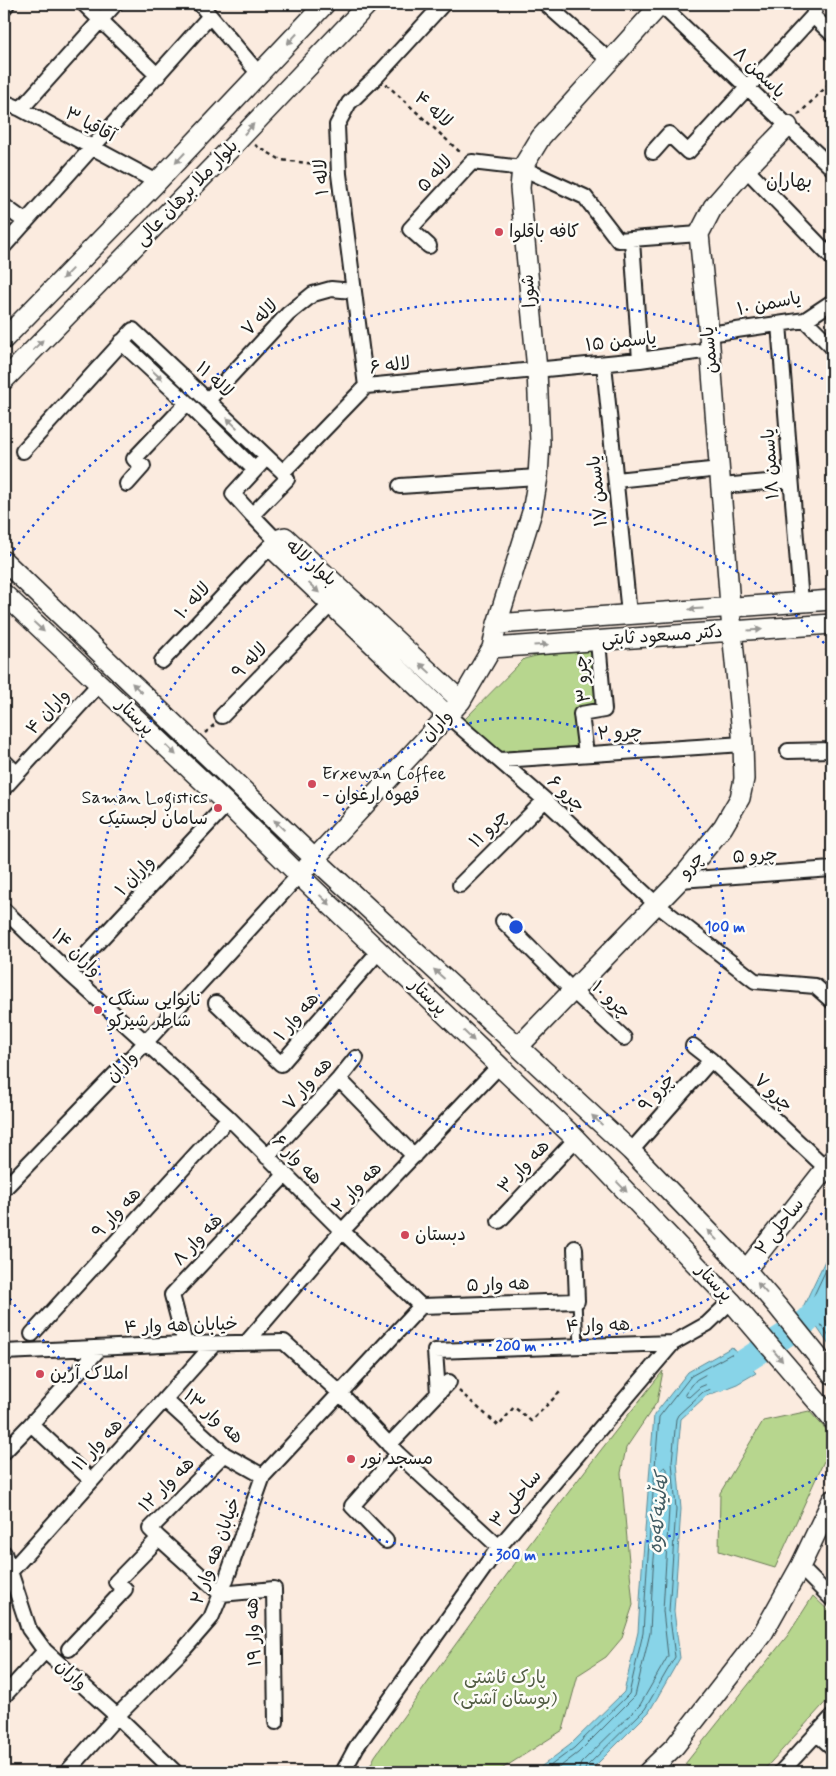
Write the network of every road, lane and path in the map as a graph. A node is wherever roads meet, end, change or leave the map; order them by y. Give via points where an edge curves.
1 (7, 4) edge
2 (84, 4) edge
3 (115, 4) edge
4 (200, 4) edge
5 (325, 4) edge
6 (368, 4) edge
7 (443, 4) edge
8 (546, 4) edge
9 (661, 4) edge
10 (4, 8) edge
11 (814, 10) edge
12 (210, 16) junction
13 (101, 19) junction
14 (832, 34) edge
15 (610, 61) junction
16 (258, 74) junction
17 (158, 76) junction
18 (377, 76) junction
19 (832, 81) edge
20 (748, 88) junction
21 (4, 102) edge
22 (21, 109) junction
23 (788, 126) junction
24 (93, 148) junction
25 (231, 148) junction
26 (653, 152) dead end
27 (472, 162) junction
28 (339, 168) junction
29 (522, 168) junction
30 (746, 168) junction
31 (832, 168) edge
32 (157, 182) junction
33 (4, 206) edge
34 (26, 222) junction
35 (699, 234) junction
36 (632, 240) junction
37 (4, 246) edge
38 (429, 246) dead end
39 (832, 258) edge
40 (353, 292) junction
41 (832, 302) edge
42 (805, 320) junction
43 (779, 324) junction
44 (4, 339) edge
45 (121, 342) junction
46 (710, 342) junction
47 (832, 347) edge
48 (640, 360) junction
49 (604, 364) junction
50 (536, 370) junction
51 (4, 380) edge
52 (366, 386) junction
53 (208, 400) junction
54 (187, 403) junction
55 (23, 451) dead end
56 (267, 457) junction
57 (255, 470) junction
58 (283, 472) junction
59 (538, 477) junction
60 (721, 477) junction
61 (616, 480) junction
62 (791, 480) junction
63 (127, 484) dead end
64 (400, 486) dead end
65 (252, 514) junction
66 (276, 540) junction
67 (4, 561) edge
68 (4, 594) edge
69 (832, 600) edge
70 (801, 602) junction
71 (331, 604) junction
72 (731, 607) junction
73 (629, 614) junction
74 (497, 624) junction
75 (832, 624) edge
76 (732, 631) junction
77 (598, 641) junction
78 (492, 648) junction
79 (162, 661) dead end
80 (100, 683) junction
81 (461, 701) junction
82 (447, 715) junction
83 (222, 716) joint
84 (195, 743) junction
85 (743, 744) junction
86 (832, 750) edge
87 (788, 751) dead end
88 (586, 754) junction
89 (500, 760) junction
90 (4, 761) edge
91 (17, 774) junction
92 (4, 788) edge
93 (545, 800) junction
94 (227, 804) junction
95 (314, 859) junction
96 (832, 869) edge
97 (299, 875) junction
98 (680, 880) junction
99 (460, 884) dead end
100 (656, 904) junction
101 (4, 910) edge
102 (503, 921) dead end
103 (380, 950) junction
104 (70, 973) junction
105 (572, 990) junction
106 (832, 1001) edge
107 (216, 1003) dead end
108 (624, 1038) dead end
109 (145, 1043) junction
110 (519, 1046) junction
111 (693, 1046) dead end
112 (356, 1058) dead end
113 (711, 1060) junction
114 (500, 1065) junction
115 (339, 1079) junction
116 (229, 1118) junction
117 (576, 1139) junction
118 (631, 1151) junction
119 (414, 1156) junction
120 (267, 1157) junction
121 (829, 1164) edge
122 (285, 1175) junction
123 (4, 1189) edge
124 (500, 1221) dead end
125 (342, 1231) junction
126 (575, 1248) dead end
127 (746, 1270) junction
128 (577, 1301) junction
129 (731, 1301) junction
130 (421, 1306) junction
131 (32, 1334) dead end
132 (247, 1342) junction
133 (673, 1342) junction
134 (185, 1344) junction
135 (214, 1344) junction
136 (579, 1346) junction
137 (100, 1348) junction
138 (4, 1352) edge
139 (828, 1368) edge
140 (449, 1382) joint
141 (562, 1390) dead end
142 (340, 1393) junction
143 (438, 1393) junction
144 (165, 1400) junction
145 (832, 1419) edge
146 (32, 1424) junction
147 (394, 1450) junction
148 (4, 1452) edge
149 (224, 1454) junction
150 (263, 1476) junction
151 (91, 1480) junction
152 (832, 1500) edge
153 (160, 1538) junction
154 (386, 1541) dead end
155 (499, 1547) junction
156 (4, 1553) edge
157 (800, 1567) junction
158 (7, 1578) edge
159 (221, 1594) junction
160 (832, 1599) edge
161 (69, 1649) dead end
162 (45, 1651) junction
163 (4, 1696) edge
164 (118, 1716) junction
165 (832, 1717) edge
166 (276, 1722) dead end
167 (817, 1734) junction
168 (832, 1747) edge
169 (67, 1772) edge
170 (175, 1772) edge
171 (343, 1772) edge
172 (648, 1772) edge
173 (781, 1772) edge

1 - 10 street
2 - 13 street
3 - 13 street
4 - 12 street
5 -> 16 street, بلوار ملا برهان عالی
25 -> 6 street, بلوار ملا برهان عالی
7 - 18 street, لاله ۱
8 - 15 street
9 - 15 street, شورا
9 - 20 street, یاسمن ۸
11 - 14 street
11 - 20 street
12 - 16 street
12 - 17 street
13 - 17 street
13 - 22 street
15 - 29 street, شورا via 541,137
16 -> 32 street, بلوار ملا برهان عالی
17 - 24 street
18 - 27 path, لاله ۴
18 - 28 street, لاله ۱ via 348,103 337,125
19 - 23 path
20 - 23 street, یاسمن ۸
20 - 26 street via 688,152 669,134
21 - 22 street, آقاقیا ۳
22 - 24 street, آقاقیا ۳
23 - 30 street
23 - 31 street, یاسمن ۸
24 - 32 street, آقاقیا ۳
24 - 34 street
25 - 28 path via 251,142 281,160
51 -> 25 street, بلوار ملا برهان عالی
27 - 29 street, لاله ۵
27 - 38 street, لاله ۵ via 410,229
28 - 40 street, لاله ۱
29 - 36 street, لاله ۵ via 585,197 618,240
29 - 50 street, شورا via 520,188
30 - 35 street via 713,207
30 - 39 street
32 -> 44 street, بلوار ملا برهان عالی
33 - 34 street
34 - 37 street
35 - 36 street
35 - 46 street, یاسمن
36 - 48 street
40 - 52 street, لاله ۱
40 - 53 street, لاله ۷ via 331,290 313,294 288,314
41 - 42 street, یاسمن ۱۰
42 - 43 street, یاسمن ۱۰
42 - 47 street
43 - 46 street, یاسمن ۱۰
43 - 62 street, یاسمن ۱۸
45 - 53 street, لاله ۱۱ via 133,330
45 -> 54 street, لاله ۱۱
45 - 55 street
46 - 48 street, یاسمن ۱۵
46 - 60 street, یاسمن
48 - 49 street, یاسمن ۱۵
49 - 50 street, یاسمن ۱۵
49 - 61 street, یاسمن ۱۷
50 - 52 street, لاله ۶
50 - 59 street, شورا via 540,443
52 - 58 street, لاله ۶
56 -> 53 street, لاله ۱۱
54 - 57 street, لاله ۱۱
54 - 63 street, لاله ۱۱ via 134,459 143,466
56 - 57 street
56 - 58 street, لاله ۱۱
57 - 65 street via 233,494
58 - 65 street, لاله ۶ via 287,478
59 - 64 street
59 - 74 street, شورا via 532,512
60 - 61 street
60 - 62 street
60 - 72 street, یاسمن
61 - 73 street, یاسمن ۱۷
62 - 70 street, یاسمن ۱۸
65 - 66 street
66 -> 71 street, بلوار لاله via 274,550
66 - 79 street, لاله ۱۰
81 -> 66 street, بلوار لاله via 285,537
84 -> 67 street, پرستار
68 -> 80 street, پرستار
69 - 70 street, دکتر مسعود ثابتی
70 - 72 street, دکتر مسعود ثابتی
71 - 82 street, بلوار لاله
71 - 83 street, لاله ۹
72 -> 73 street, دکتر مسعود ثابتی
72 - 76 street, یاسمن
73 - 74 street, دکتر مسعود ثابتی
74 - 78 street, واران
76 -> 75 street, دکتر مسعود ثابتی
76 - 77 street, دکتر مسعود ثابتی
76 - 85 street, چرو
78 -> 77 street, دکتر مسعود ثابتی
77 - 88 street, چرو ۳ via 604,710 581,714
78 - 81 street, واران
80 - 91 street, واران ۴
80 -> 94 street, پرستار
81 - 82 street, واران
82 - 89 street, چرو ۶
82 - 95 street, واران
83 - 84 path
95 -> 84 street, پرستار
85 - 88 street, چرو ۲
85 - 98 street, چرو via 744,779 740,798 723,827
86 - 87 street
88 - 89 street, چرو ۲
89 - 93 street, چرو ۶
90 - 91 street
91 - 92 street, واران ۴
93 - 99 street, چرو ۱۱
93 - 100 street, چرو ۶
94 - 97 street, پرستار
94 - 104 street, واران ۱
95 - 97 street
110 -> 95 street, پرستار
96 - 98 street, چرو ۵
97 -> 103 street, پرستار
97 - 109 street, واران
98 - 100 street, چرو
100 - 105 street, چرو
100 - 106 street, چرو ۶ via 755,980 815,986
101 - 104 street, واران ۱۴
102 - 105 street, چرو ۱۰
103 - 107 street, هه وار ۱ via 281,1064
103 -> 114 street, پرستار
104 - 109 street, واران ۱۴
105 - 108 street, چرو ۱۰
105 - 110 street, چرو
109 - 116 street, هه وار ۶
109 - 123 street, واران
118 -> 110 street, پرستار
111 - 113 street, چرو ۷
112 - 115 street, هه وار ۷
113 - 118 street, چرو ۹
113 - 121 street, چرو ۷
114 - 117 street, پرستار
114 - 119 street, هه وار ۲
115 - 119 street
115 - 120 street, هه وار ۷
116 - 120 street, هه وار ۶
116 - 131 street, هه وار ۹
117 - 124 street, هه وار ۳
117 -> 129 street, پرستار
127 -> 118 street, پرستار
119 - 125 street, هه وار ۲
120 - 122 street, هه وار ۶
121 - 127 street, ساحلی ۲
122 - 125 street, هه وار ۶
122 - 134 street, هه وار ۸ via 172,1295
125 - 130 street, هه وار ۶
125 - 132 street, هه وار ۲
126 - 128 street
139 -> 127 street, پرستار
128 - 130 street, هه وار ۵
128 - 136 lane
129 - 133 street, ساحلی ۳ via 707,1324
129 -> 145 street, پرستار
130 - 142 street, خیابان هه وار ۲
132 - 135 street, خیابان هه وار ۴
132 - 142 street, خیابان هه وار ۴ via 284,1342
133 - 136 street, هه وار ۴
133 - 155 street, ساحلی ۳
134 - 135 street, خیابان هه وار ۴
134 - 137 street, خیابان هه وار ۴
135 - 144 street, هه وار ۱۱
136 - 143 street, هه وار ۴ via 435,1351
137 - 138 street, خیابان هه وار ۴
137 - 146 street
140 - 141 path via 499,1426 514,1407 532,1421
140 - 143 street
142 - 147 street, خیابان هه وار ۴
142 - 150 street, خیابان هه وار ۲
143 - 147 street
144 - 149 street, هه وار ۱۳
144 - 151 street, هه وار ۱۱
146 - 148 street
146 - 151 street
147 - 154 street via 352,1506
147 - 155 street, خیابان هه وار ۴
149 - 150 street, هه وار ۱۳
149 - 153 street, هه وار ۱۲ via 150,1530
150 - 159 street, خیابان هه وار ۲
151 - 158 street, هه وار ۱۱
152 - 157 street
153 - 159 street
153 - 161 street, هه وار ۱۲ via 116,1582 124,1589
155 - 171 street, ساحلی ۳ via 357,1746
156 - 158 street, واران
157 - 160 street
157 - 172 street via 763,1633 675,1746
158 - 162 street, واران via 29,1629
159 - 164 street, خیابان هه وار ۲ via 211,1618
159 - 166 street, هه وار ۱۹ via 274,1589
162 - 163 street
162 - 164 street, واران
164 - 169 street, خیابان هه وار ۲
164 - 170 street, واران
165 - 167 street
167 - 168 street
167 - 173 street

